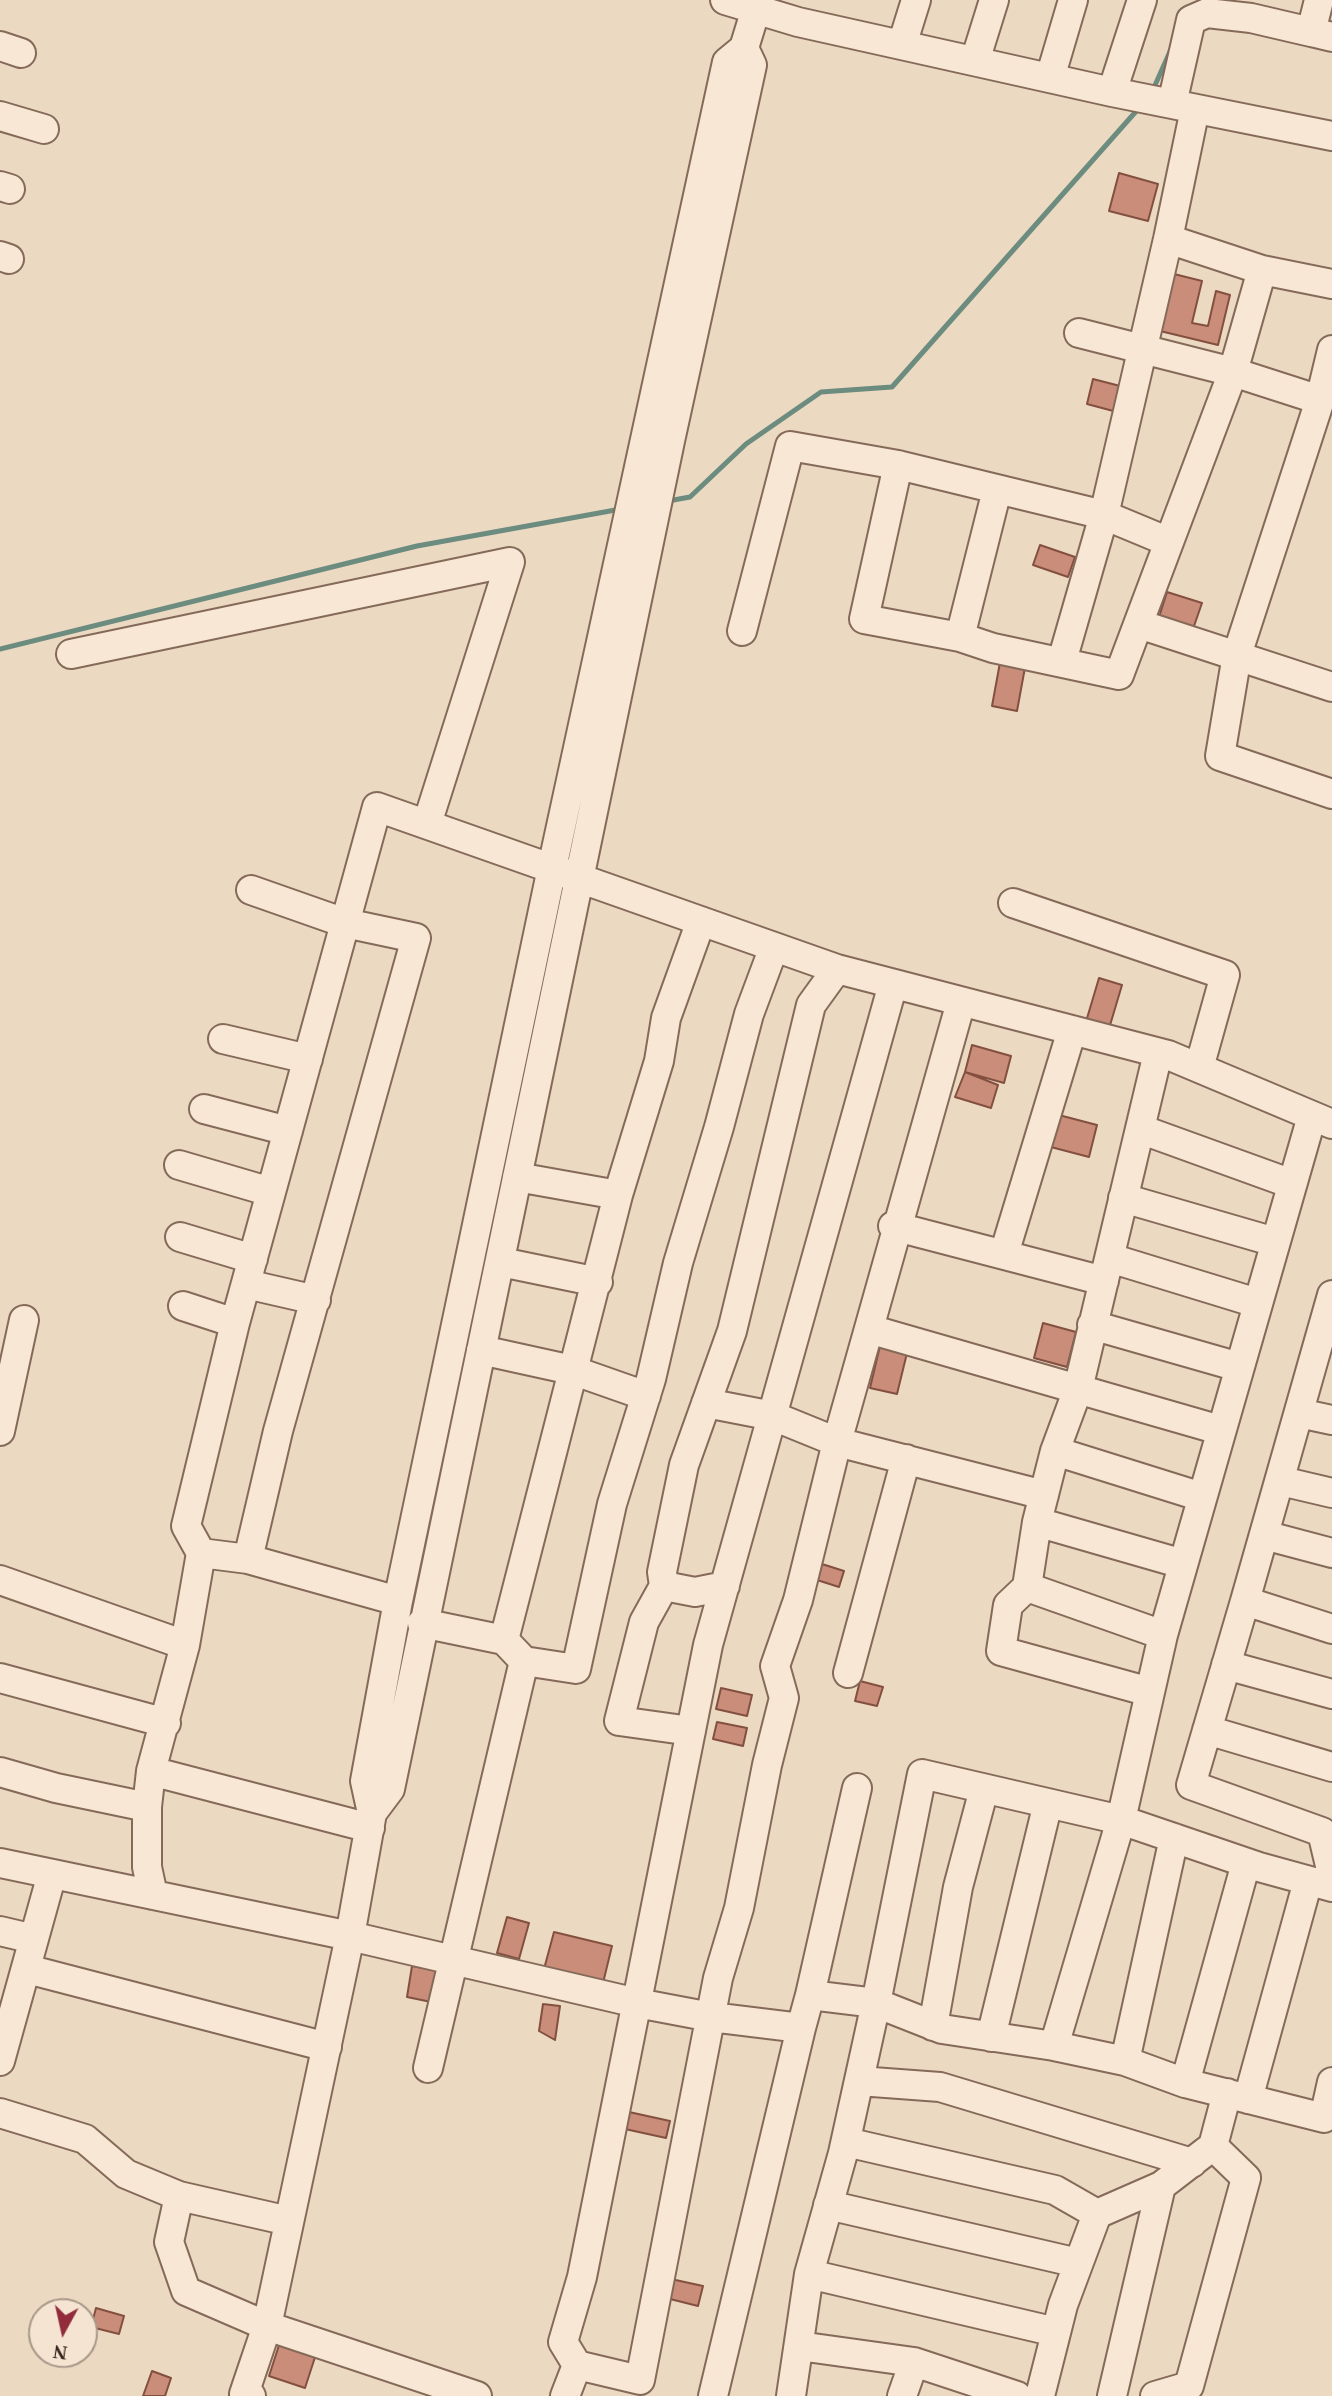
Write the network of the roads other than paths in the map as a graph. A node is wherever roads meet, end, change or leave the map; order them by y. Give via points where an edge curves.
1 (725, 0) edge
2 (916, 0) edge
3 (994, 0) edge
4 (1073, 0) edge
5 (1142, 0) edge
6 (1319, 0) edge
7 (1217, 7) edge
8 (756, 9) junction
9 (1321, 34) edge
10 (902, 45) junction
11 (744, 48) junction
12 (975, 61) junction
13 (1050, 78) junction
14 (1112, 92) junction
15 (1167, 103) junction
16 (0, 116) edge
17 (44, 130) dead end
18 (1332, 136) edge
19 (1168, 239) junction
20 (1262, 270) junction
21 (1332, 284) edge
22 (1079, 332) dead end
23 (1143, 349) junction
24 (1332, 350) edge
25 (1233, 372) junction
26 (1320, 400) junction
27 (898, 465) junction
28 (998, 490) junction
29 (1104, 515) junction
30 (1169, 542) junction
31 (1139, 624) junction
32 (742, 631) dead end
33 (960, 636) junction
34 (71, 654) dead end
35 (1237, 655) junction
36 (1062, 661) junction
37 (1332, 687) edge
38 (1332, 794) edge
39 (427, 824) junction
40 (552, 868) junction
41 (581, 878) junction
42 (251, 890) dead end
43 (1013, 903) dead end
44 (701, 921) junction
45 (345, 923) junction
46 (774, 947) junction
47 (837, 969) junction
48 (893, 984) junction
49 (961, 1002) junction
50 (1072, 1030) junction
51 (223, 1039) dead end
52 (1158, 1053) junction
53 (308, 1059) junction
54 (1199, 1069) junction
55 (204, 1109) dead end
56 (1322, 1120) edge
57 (1140, 1129) junction
58 (288, 1131) junction
59 (179, 1165) dead end
60 (517, 1177) junction
61 (1292, 1184) junction
62 (271, 1192) junction
63 (618, 1195) junction
64 (1123, 1198) junction
65 (895, 1226) junction
66 (180, 1237) dead end
67 (1275, 1242) junction
68 (1004, 1254) junction
69 (500, 1262) junction
70 (1107, 1269) junction
71 (249, 1271) junction
72 (598, 1282) junction
73 (1332, 1294) edge
74 (316, 1300) junction
75 (1257, 1303) junction
76 (183, 1306) dead end
77 (24, 1320) dead end
78 (235, 1323) junction
79 (1092, 1325) junction
80 (869, 1329) junction
81 (1325, 1346) edge
82 (481, 1350) junction
83 (1239, 1367) junction
84 (572, 1370) junction
85 (1078, 1390) junction
86 (646, 1396) junction
87 (706, 1403) junction
88 (1299, 1413) junction
89 (773, 1416) junction
90 (1332, 1420) edge
91 (1220, 1430) junction
92 (0, 1432) edge
93 (837, 1442) junction
94 (1055, 1451) junction
95 (906, 1459) junction
96 (1281, 1481) junction
97 (1332, 1493) edge
98 (1044, 1494) junction
99 (1202, 1497) junction
100 (1037, 1522) junction
101 (1264, 1535) junction
102 (201, 1553) junction
103 (1332, 1553) edge
104 (248, 1559) junction
105 (1183, 1564) junction
106 (0, 1580) edge
107 (663, 1586) junction
108 (725, 1586) junction
109 (1027, 1587) junction
110 (398, 1601) junction
111 (1245, 1601) junction
112 (422, 1623) junction
113 (1332, 1629) edge
114 (1163, 1635) junction
115 (504, 1640) junction
116 (185, 1645) junction
117 (524, 1661) junction
118 (1226, 1665) junction
119 (848, 1673) dead end
120 (0, 1678) edge
121 (1150, 1692) junction
122 (1332, 1693) edge
123 (166, 1723) junction
124 (1207, 1730) junction
125 (691, 1731) junction
126 (1332, 1768) edge
127 (151, 1771) junction
128 (0, 1772) edge
129 (856, 1788) dead end
130 (984, 1789) junction
131 (1048, 1803) junction
132 (146, 1807) junction
133 (371, 1820) junction
134 (1121, 1820) junction
135 (1174, 1838) junction
136 (0, 1863) edge
137 (1246, 1863) junction
138 (52, 1874) junction
139 (1324, 1881) edge
140 (153, 1895) junction
141 (0, 1931) edge
142 (350, 1936) junction
143 (34, 1939) junction
144 (454, 1960) junction
145 (27, 1969) junction
146 (810, 1995) junction
147 (638, 2003) junction
148 (876, 2003) junction
149 (711, 2017) junction
150 (933, 2026) junction
151 (801, 2028) junction
152 (992, 2037) junction
153 (1054, 2046) junction
154 (327, 2047) junction
155 (1125, 2061) junction
156 (0, 2062) edge
157 (428, 2068) dead end
158 (859, 2081) junction
159 (1332, 2082) edge
160 (1185, 2083) junction
161 (1238, 2096) junction
162 (0, 2113) edge
163 (1328, 2119) edge
164 (846, 2142) junction
165 (1202, 2155) junction
166 (1161, 2186) junction
167 (179, 2196) junction
168 (828, 2205) junction
169 (1097, 2214) junction
170 (289, 2221) junction
171 (1078, 2263) junction
172 (809, 2274) junction
173 (267, 2326) junction
174 (1056, 2332) junction
175 (799, 2346) junction
176 (914, 2362) junction
177 (577, 2365) junction
178 (246, 2395) edge
179 (477, 2396) edge
180 (565, 2396) edge
181 (713, 2396) edge
182 (791, 2396) edge
183 (902, 2396) edge
184 (1017, 2396) edge
185 (1040, 2396) edge
186 (1112, 2396) edge
187 (1155, 2396) edge

1 - 8 street
2 - 10 street
3 - 12 street
4 - 13 street
5 - 14 street
6 - 9 street
7 - 9 street
7 - 15 street via 1191,20
8 - 10 street
8 - 11 street
10 - 12 street
11 - 40 street via 727,62
11 - 41 street via 752,65
12 - 13 street
13 - 14 street
14 - 15 street
15 - 18 street
15 - 19 street
16 - 17 street
19 - 20 street
19 - 23 street
20 - 21 street
20 - 25 street
22 - 23 street
23 - 25 street
23 - 29 street
24 - 26 street
25 - 26 street
25 - 30 street
26 - 35 street
27 - 28 street
27 - 32 street via 790,446
27 - 33 street via 864,619
28 - 29 street
28 - 33 street
29 - 30 street
29 - 36 street
30 - 31 street
31 - 35 street
31 - 36 street via 1119,675
33 - 36 street via 993,648
34 - 39 street via 510,562
35 - 37 street
35 - 38 street via 1220,757
39 - 40 street
39 - 45 street via 377,807
40 - 41 street
40 - 110 street
41 - 44 street
41 - 60 street
42 - 45 street
43 - 54 street via 1225,975
44 - 46 street
44 - 63 street via 666,1018 659,1061
45 - 53 street
45 - 74 street via 416,938
46 - 47 street
46 - 86 street via 748,1014
47 - 48 street
47 - 87 street via 811,1004 732,1331
48 - 49 street
48 - 89 street
49 - 50 street
49 - 65 street
50 - 52 street
50 - 68 street
51 - 53 street
52 - 54 street
52 - 57 street
53 - 58 street
54 - 56 street
55 - 58 street
56 - 61 street
57 - 61 street
57 - 64 street
58 - 62 street
59 - 62 street
60 - 63 street
60 - 69 street
61 - 67 street
62 - 71 street
63 - 72 street
64 - 67 street
64 - 70 street
65 - 68 street
65 - 80 street
66 - 71 street
67 - 75 street
68 - 70 street
69 - 72 street
69 - 82 street
70 - 75 street
70 - 79 street
71 - 74 street
71 - 78 street
72 - 84 street
73 - 81 street
74 - 104 street
75 - 83 street
76 - 78 street
77 - 92 street
78 - 102 street via 186,1526
79 - 83 street
79 - 85 street
80 - 85 street
80 - 93 street
81 - 88 street
82 - 84 street
82 - 112 street
83 - 91 street
84 - 86 street
84 - 115 street
85 - 91 street
85 - 94 street
86 - 117 street via 612,1504 576,1669
87 - 89 street
87 - 107 street via 684,1465
88 - 90 street
88 - 96 street
89 - 93 street
89 - 108 street
91 - 99 street
93 - 95 street
93 - 149 street via 798,1600 775,1666 784,1699
94 - 98 street
94 - 99 street
95 - 98 street
95 - 119 street
96 - 97 street
96 - 101 street
98 - 100 street
99 - 105 street
100 - 105 street
100 - 109 street
101 - 103 street
101 - 111 street
102 - 104 street
102 - 116 street
104 - 110 street
105 - 114 street
106 - 116 street
107 - 108 street via 695,1592
107 - 125 street via 645,1622 619,1721
108 - 125 street
109 - 114 street
109 - 121 street via 1008,1605 1001,1651
110 - 133 street via 365,1781
111 - 113 street
111 - 118 street
112 - 115 street
112 - 133 street via 390,1789
114 - 121 street
115 - 117 street
116 - 123 street
117 - 144 street
118 - 122 street
118 - 124 street
120 - 123 street
121 - 134 street
123 - 127 street
124 - 126 street
124 - 139 street via 1191,1785 1322,1832
125 - 147 street
127 - 132 street
127 - 133 street
128 - 132 street
129 - 146 street
130 - 131 street
130 - 148 street via 922,1774
130 - 150 street via 958,1887
131 - 134 street
131 - 152 street
132 - 140 street via 147,1867
133 - 142 street
134 - 135 street
134 - 153 street
135 - 137 street
135 - 155 street
136 - 138 street
137 - 139 street
137 - 160 street
138 - 140 street
138 - 143 street
139 - 161 street
140 - 142 street
141 - 143 street
142 - 144 street
142 - 154 street
143 - 145 street
144 - 147 street
144 - 157 street
145 - 154 street
145 - 156 street
146 - 148 street
146 - 151 street
147 - 149 street
147 - 177 street via 582,2277 563,2342
148 - 150 street
148 - 158 street
149 - 151 street
149 - 177 street via 639,2380
150 - 152 street
151 - 181 street
152 - 153 street
153 - 155 street
154 - 170 street
155 - 160 street
158 - 164 street
158 - 165 street via 940,2087
159 - 163 street
160 - 161 street
161 - 163 street
161 - 165 street
162 - 167 street via 85,2139 126,2175
164 - 168 street
164 - 169 street via 1055,2190
165 - 166 street
165 - 187 street via 1246,2178 1189,2386
166 - 169 street
166 - 186 street
167 - 170 street
167 - 173 street via 169,2242 186,2291
168 - 171 street
168 - 172 street
169 - 171 street
170 - 173 street
171 - 174 street
172 - 174 street
172 - 175 street
173 - 178 street
173 - 179 street
174 - 185 street
175 - 176 street
175 - 182 street
176 - 183 street
176 - 184 street
177 - 180 street

